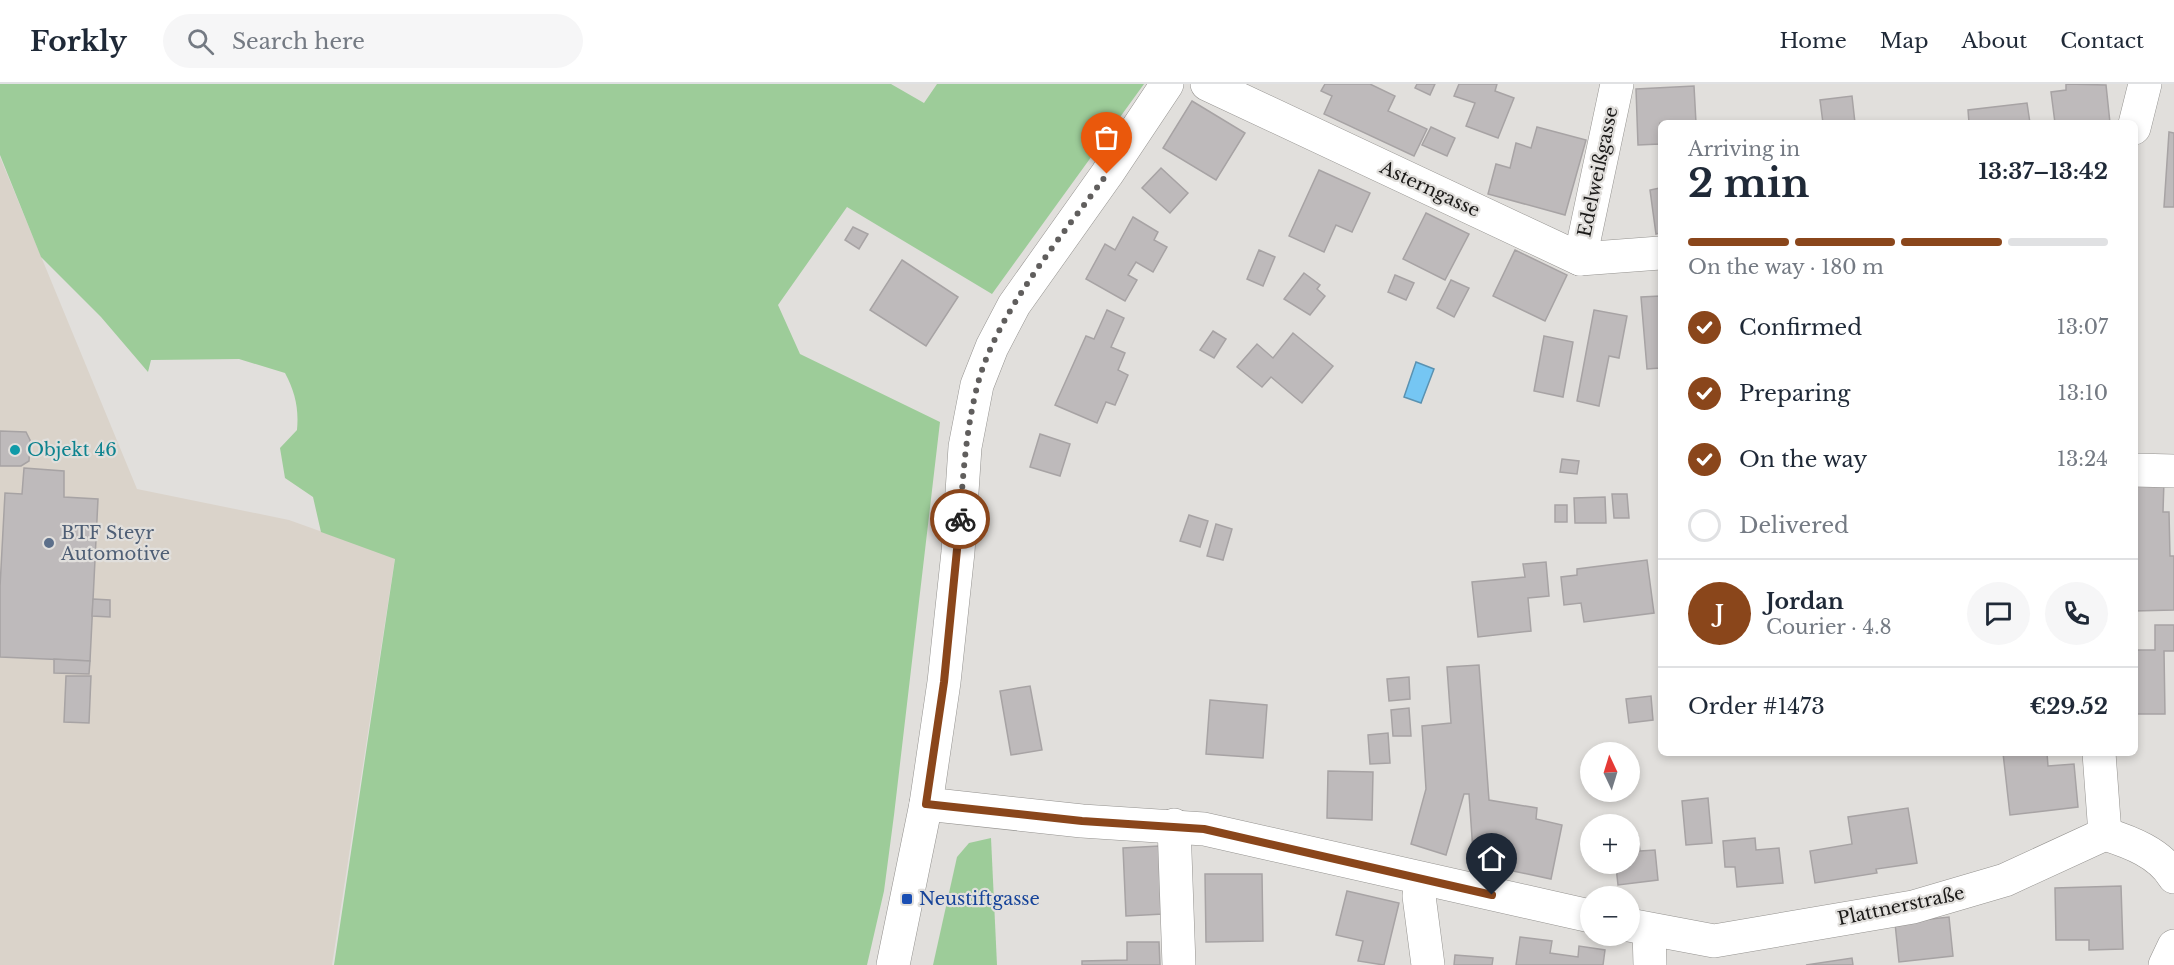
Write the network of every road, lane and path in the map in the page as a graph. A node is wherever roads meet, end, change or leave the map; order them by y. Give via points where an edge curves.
1 (1167, 84) edge
2 (1207, 84) edge
3 (1617, 84) edge
4 (2145, 84) edge
5 (2136, 120) edge
6 (1658, 253) edge
7 (1580, 259) junction
8 (2138, 471) edge
9 (2174, 471) edge
10 (2099, 756) edge
11 (926, 804) junction
12 (1174, 825) junction
13 (2105, 834) junction
14 (2174, 877) edge
15 (1421, 880) junction
16 (1580, 914) edge
17 (1640, 928) edge
18 (1640, 931) edge
19 (2174, 946) edge
20 (1721, 953) edge
21 (893, 965) edge
22 (1179, 965) edge
23 (1428, 965) edge
24 (1650, 965) edge
25 (2166, 965) edge

1 - 11 street via 1014,305 977,386 965,447 958,552
2 - 7 street, Asterngasse
3 - 7 street, Edelweißgasse
4 - 5 street
6 - 7 street, Asterngasse
8 - 9 street
10 - 13 street
11 - 12 street via 1082,821
11 - 21 street
12 - 15 street
12 - 22 street
13 - 14 street via 2156,858
13 - 20 street, Plattnerstraße via 2005,880 1961,895
15 - 16 street
15 - 23 street via 1419,896
17 - 20 street
18 - 24 street
19 - 25 street

